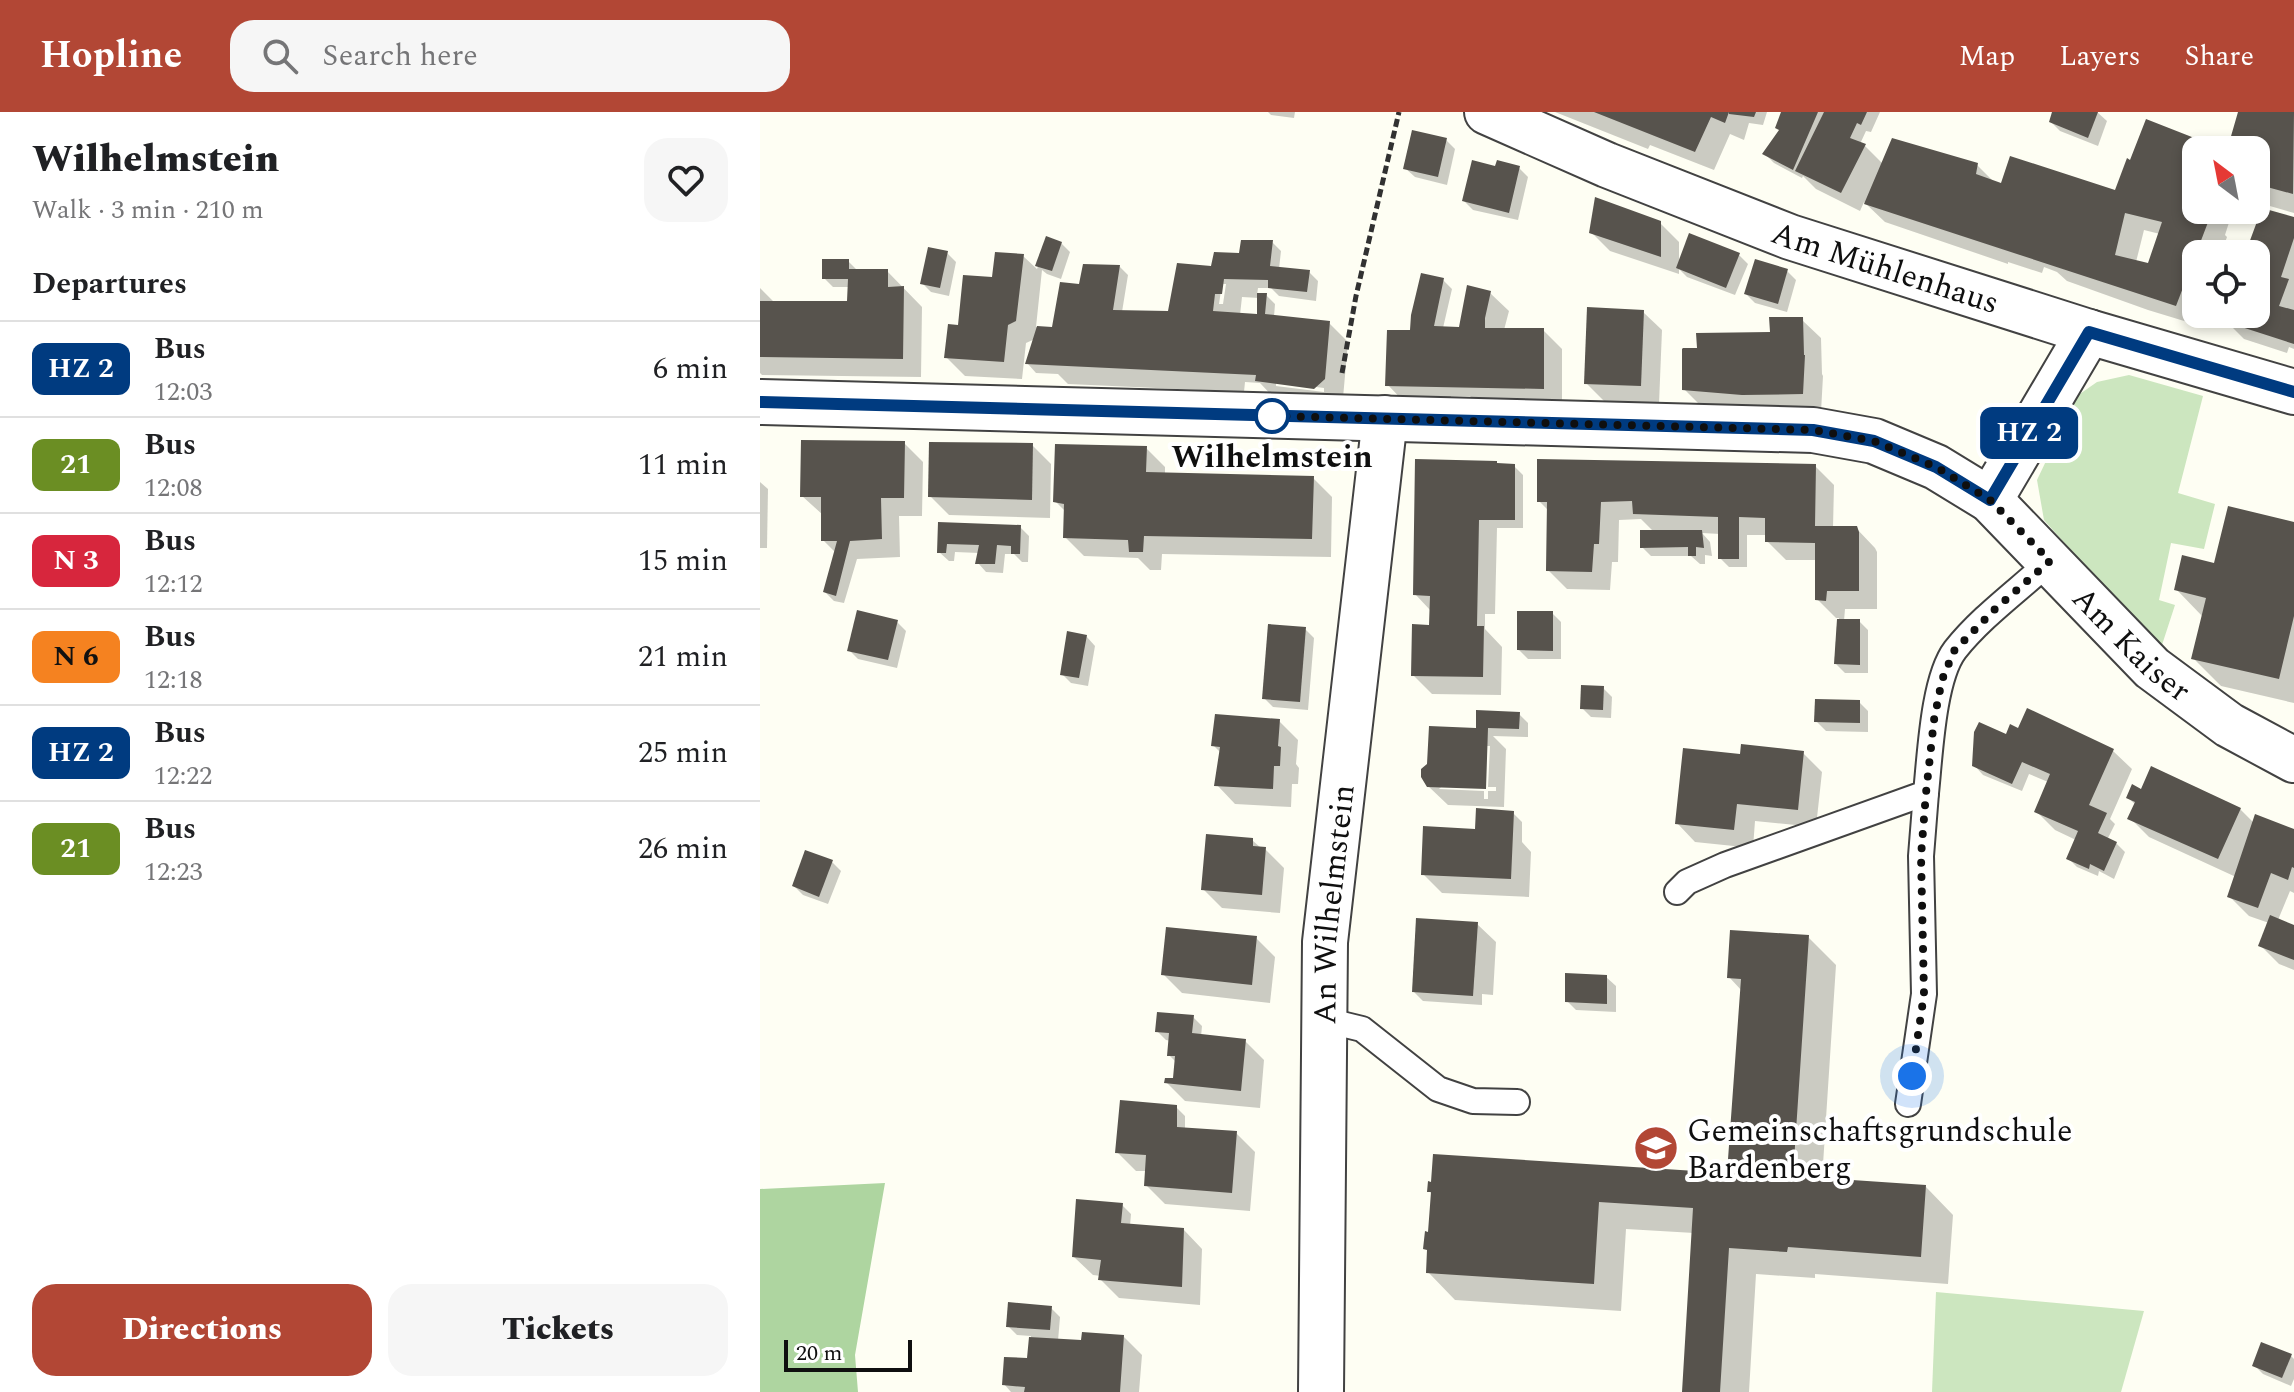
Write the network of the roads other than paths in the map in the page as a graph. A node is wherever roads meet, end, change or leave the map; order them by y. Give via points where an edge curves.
1 (1487, 112) edge
2 (2089, 332) junction
3 (2294, 392) edge
4 (760, 402) edge
5 (1385, 418) junction
6 (1990, 500) junction
7 (2050, 561) junction
8 (2294, 760) edge
9 (1926, 793) junction
10 (1677, 892) dead end
11 (1325, 1020) junction
12 (1517, 1102) dead end
13 (1908, 1104) dead end
14 (1321, 1392) edge

1 - 2 street, Am Mühlenhaus via 1790,237
2 - 3 street, Am Mühlenhaus
2 - 6 street
4 - 5 street, Am Kaiser
5 - 6 street, Am Kaiser via 1813,430 1874,441 1936,467
5 - 11 street, An Wilhelmstein via 1325,942
6 - 7 street, Am Kaiser
7 - 8 street, Am Kaiser via 2152,668 2229,725
7 - 9 lane via 1954,651 1939,693
9 - 10 lane via 1725,865
9 - 13 lane via 1921,856 1924,994
11 - 12 lane via 1362,1029 1438,1089 1473,1101
11 - 14 street, An Wilhelmstein

